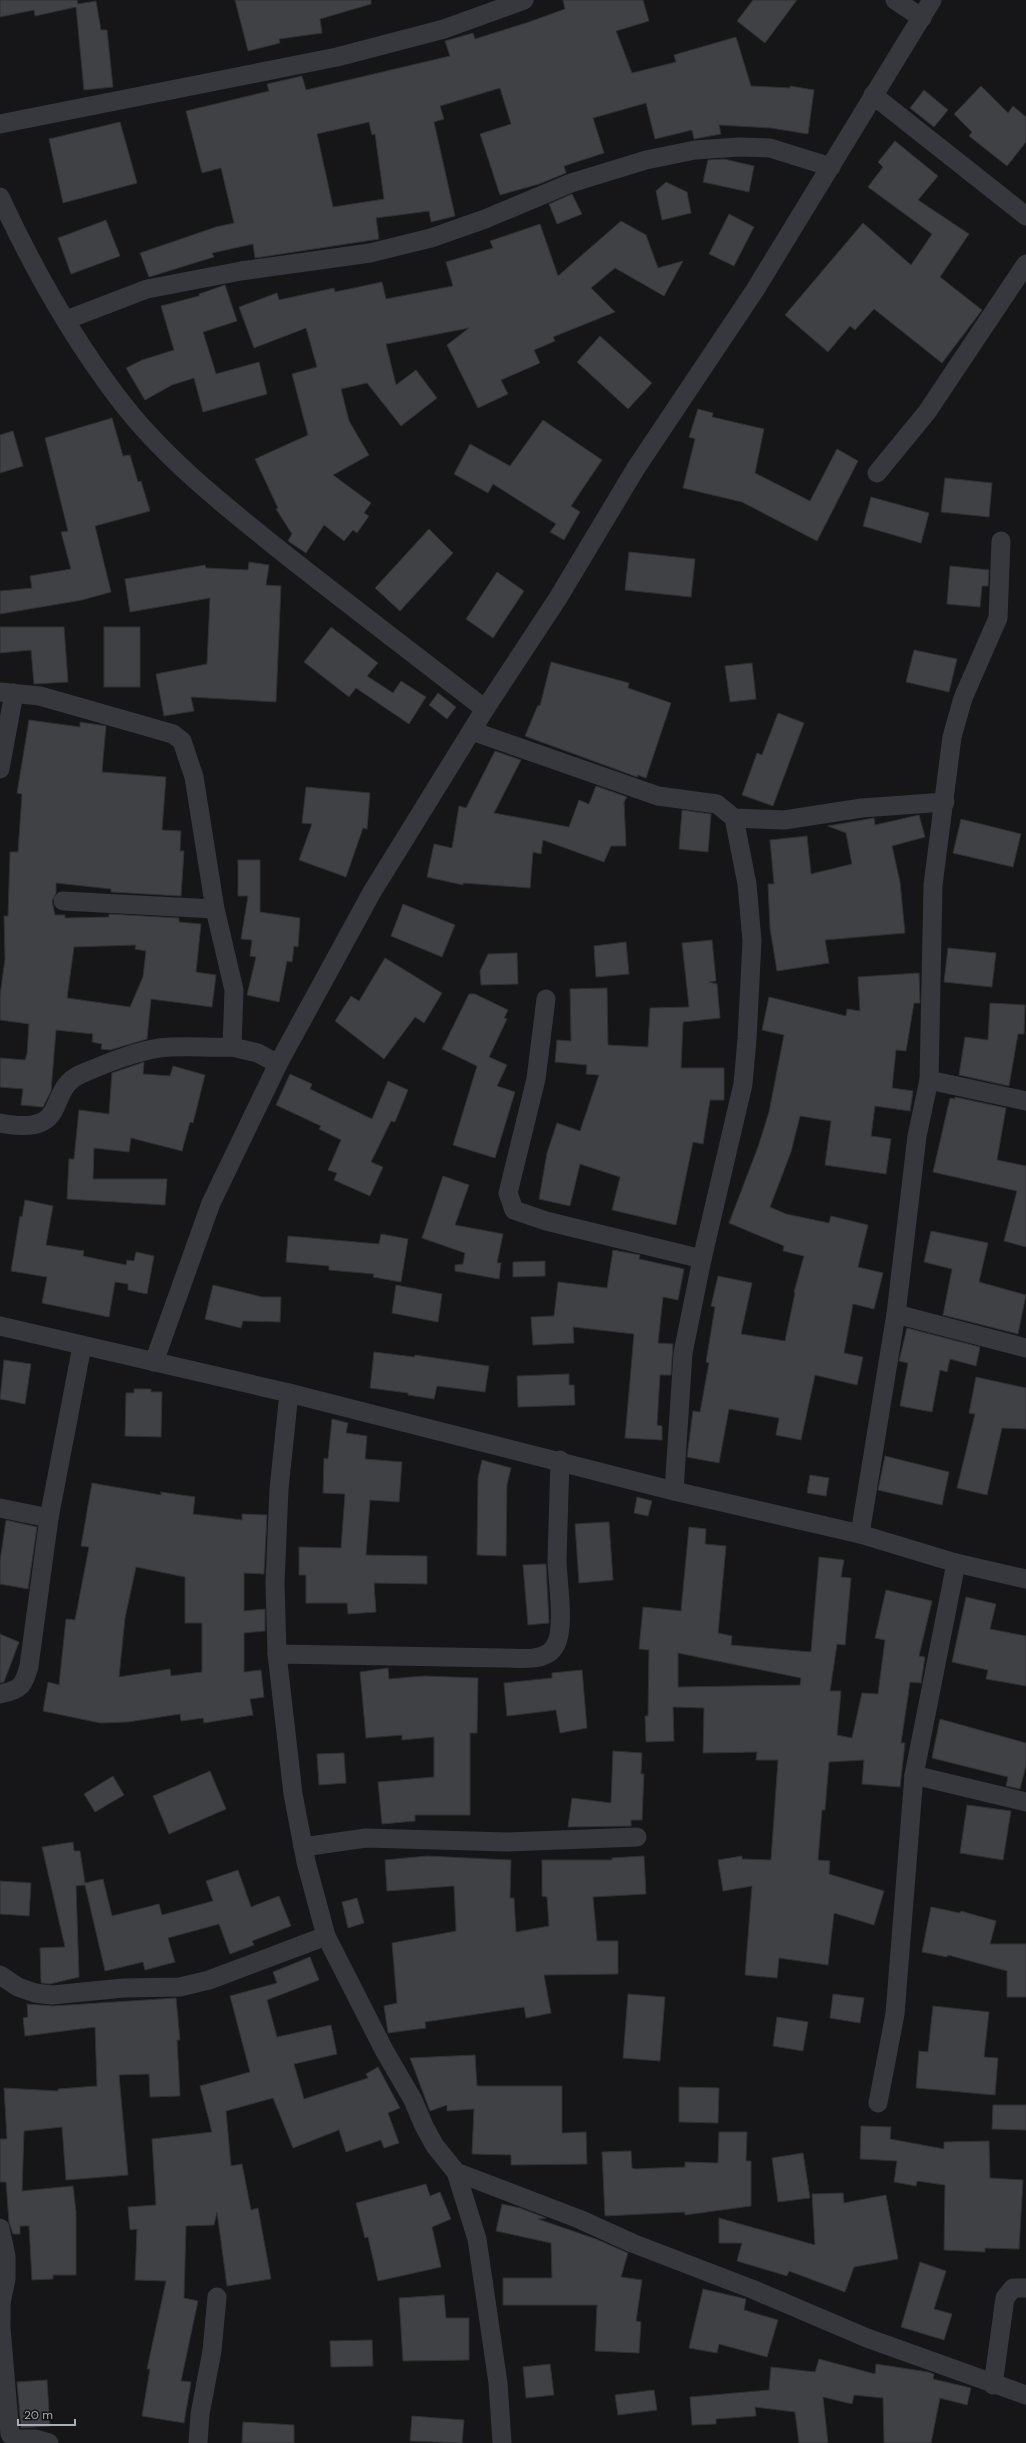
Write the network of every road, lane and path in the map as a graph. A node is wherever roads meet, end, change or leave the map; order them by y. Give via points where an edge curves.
1 (524, 0) edge
2 (895, 0) edge
3 (932, 0) edge
4 (922, 18) junction
5 (873, 95) junction
6 (0, 124) edge
7 (831, 167) junction
8 (0, 197) edge
9 (1026, 216) edge
10 (1026, 264) edge
11 (66, 320) junction
12 (877, 474) dead end
13 (1001, 541) dead end
14 (7, 692) edge
15 (485, 709) junction
16 (472, 731) junction
17 (0, 769) edge
18 (945, 802) junction
19 (734, 818) junction
20 (63, 901) dead end
21 (215, 909) junction
22 (546, 1000) dead end
23 (232, 1047) junction
24 (278, 1064) junction
25 (929, 1080) junction
26 (1026, 1101) edge
27 (0, 1123) edge
28 (702, 1259) junction
29 (896, 1314) junction
30 (0, 1326) edge
31 (82, 1346) junction
32 (1026, 1348) edge
33 (154, 1362) junction
34 (289, 1393) junction
35 (560, 1460) junction
36 (674, 1491) junction
37 (0, 1508) edge
38 (49, 1518) junction
39 (860, 1534) junction
40 (956, 1563) junction
41 (1026, 1579) edge
42 (277, 1654) junction
43 (0, 1694) edge
44 (914, 1776) junction
45 (1026, 1802) edge
46 (637, 1837) dead end
47 (303, 1847) junction
48 (326, 1936) junction
49 (0, 1975) edge
50 (878, 2103) dead end
51 (456, 2172) junction
52 (0, 2228) edge
53 (1026, 2288) edge
54 (217, 2297) dead end
55 (993, 2385) junction
56 (1026, 2395) edge
57 (49, 2443) edge
58 (198, 2443) edge
59 (502, 2443) edge

1 - 6 street via 444,29 337,57
2 - 4 street
3 - 4 street
4 - 5 street
5 - 7 street
5 - 9 street
7 - 11 street via 770,148 695,150 572,183 485,220 431,238 370,253 241,271 147,289
7 - 15 street via 755,290 636,468 558,598
8 - 11 street via 21,243
10 - 12 street via 927,412
11 - 15 street via 116,396 152,437 196,480 335,594
13 - 18 street via 998,618 952,737
14 - 17 street
14 - 21 street via 40,696 134,722 173,734 182,741 194,777
15 - 16 street
16 - 19 street via 658,796 717,804
16 - 24 street via 372,892
18 - 19 street via 862,808 784,820
18 - 25 street via 933,885
19 - 28 street via 747,884 752,941 747,1039 743,1084
20 - 21 street
21 - 23 street via 234,990
22 - 28 street via 536,1079 508,1193 514,1210 546,1221
23 - 24 street via 258,1053
23 - 27 street via 159,1048 120,1059 79,1075 65,1086 52,1115 44,1121 19,1125
24 - 33 street via 211,1203
25 - 26 street
25 - 29 street via 917,1136
28 - 36 street via 683,1353
29 - 32 street
29 - 39 street
30 - 31 street
31 - 33 street
31 - 38 street
33 - 34 street
34 - 35 street
34 - 42 street via 279,1489 276,1567
35 - 36 street
35 - 42 street via 557,1561 560,1618 557,1644 552,1651 540,1657 503,1658
36 - 39 street
37 - 38 street
38 - 43 street via 25,1681 16,1690
39 - 40 street
40 - 41 street
40 - 44 street
42 - 47 street via 293,1794
44 - 45 street
44 - 50 street via 895,2014
46 - 47 street via 507,1842 366,1838
47 - 48 street
48 - 49 street via 209,1980 180,1986 52,1995 18,1987
48 - 51 street via 435,2146
51 - 55 street via 579,2218 632,2243 752,2289 867,2338
51 - 59 street via 476,2239 498,2383
52 - 57 street via 6,2256 1,2328 10,2434 14,2439 35,2439
53 - 55 street via 1012,2288 1005,2298
54 - 58 street via 212,2351
55 - 56 street

